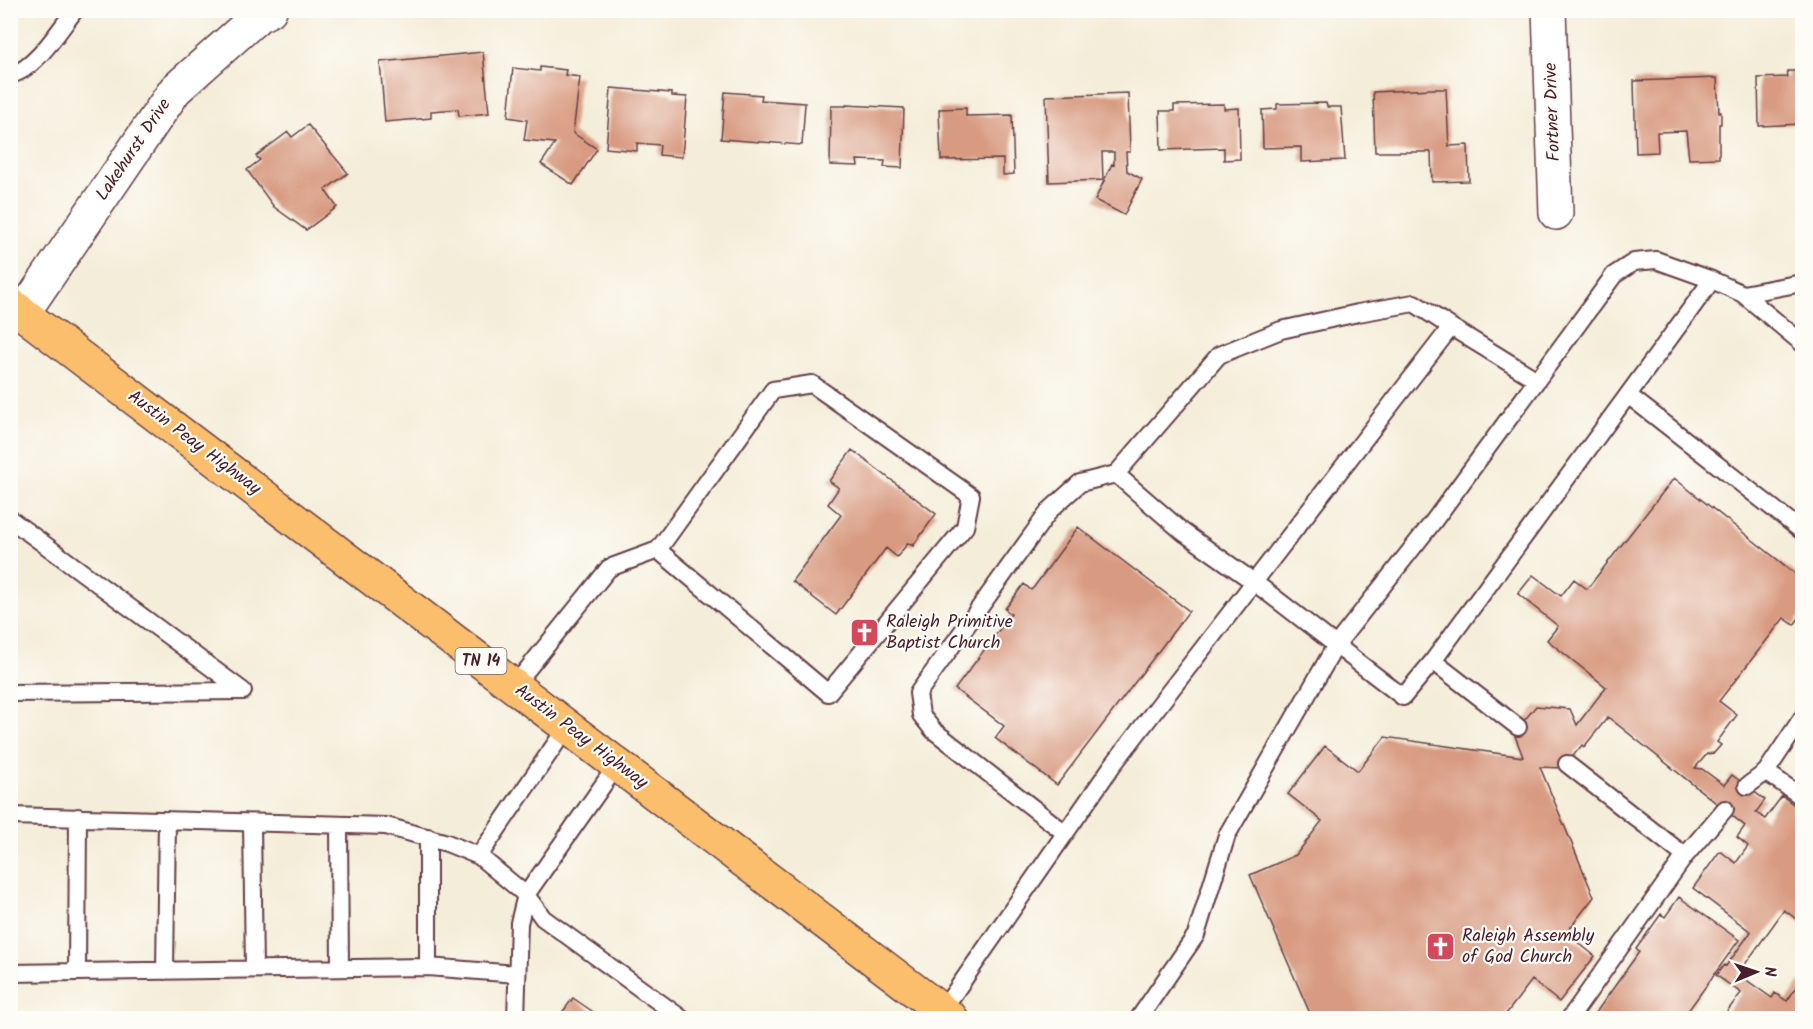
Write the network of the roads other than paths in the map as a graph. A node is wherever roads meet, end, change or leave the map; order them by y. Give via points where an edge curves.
1 (75, 10) edge
2 (270, 10) edge
3 (1549, 10) edge
4 (10, 75) edge
5 (1556, 213) dead end
6 (1712, 280) junction
7 (1803, 283) edge
8 (1743, 294) junction
9 (15, 313) edge
10 (1451, 327) junction
11 (1803, 343) edge
12 (1537, 380) junction
13 (1628, 395) junction
14 (1116, 474) junction
15 (10, 519) edge
16 (1803, 531) edge
17 (658, 550) junction
18 (1254, 582) junction
19 (1336, 645) junction
20 (1433, 661) junction
21 (514, 686) junction
22 (10, 693) edge
23 (1803, 718) edge
24 (567, 727) junction
25 (1518, 728) dead end
26 (1567, 764) dead end
27 (617, 765) junction
28 (1766, 772) junction
29 (1747, 786) dead end
30 (1803, 797) edge
31 (1725, 809) dead end
32 (10, 816) edge
33 (78, 817) junction
34 (167, 820) junction
35 (252, 823) junction
36 (339, 825) junction
37 (1065, 833) junction
38 (428, 837) junction
39 (479, 856) junction
40 (1685, 856) junction
41 (526, 895) junction
42 (428, 967) junction
43 (340, 968) junction
44 (254, 969) junction
45 (165, 971) junction
46 (77, 972) junction
47 (10, 973) edge
48 (517, 974) junction
49 (943, 1016) edge
50 (516, 1018) edge
51 (681, 1018) edge
52 (1138, 1018) edge
53 (1570, 1018) edge

1 - 4 lane via 33,63
2 - 9 street, Lakehurst Drive via 258,16 175,90
3 - 5 street, Fortner Drive
6 - 8 lane
6 - 12 lane via 1656,260 1634,262 1614,274
6 - 13 lane
7 - 8 lane
8 - 11 lane
9 - 21 main road, Austin Peay Highway / TN 14
10 - 12 lane
10 - 14 lane via 1414,303 1281,330 1219,355
10 - 18 lane
12 - 19 lane
13 - 16 lane
13 - 20 lane
14 - 18 lane via 1183,532
14 - 37 lane via 1080,483 1050,510 918,693 921,715 933,730
15 - 22 lane via 243,690
17 - 17 lane via 828,693 965,528 971,496 812,384 773,390
17 - 21 lane via 609,568
18 - 19 lane
18 - 37 lane
19 - 20 lane via 1403,697
19 - 52 lane via 1227,835 1196,935
20 - 25 lane
21 - 24 main road, Austin Peay Highway / TN 14
23 - 28 lane
24 - 27 main road, Austin Peay Highway / TN 14
24 - 39 lane
26 - 40 lane
27 - 41 lane
27 - 49 main road, Austin Peay Highway / TN 14
28 - 29 lane
28 - 30 lane
31 - 40 lane
32 - 33 lane
33 - 34 lane
33 - 46 lane
34 - 35 lane
34 - 45 lane
35 - 36 lane
35 - 44 lane
36 - 38 lane via 386,826
36 - 43 lane
37 - 49 lane
38 - 39 lane
38 - 42 lane
39 - 41 lane
40 - 53 lane
41 - 48 lane via 519,923
41 - 51 lane via 543,918
42 - 43 lane
42 - 48 lane
43 - 44 lane
44 - 45 lane
45 - 46 lane
46 - 47 lane
48 - 50 lane

